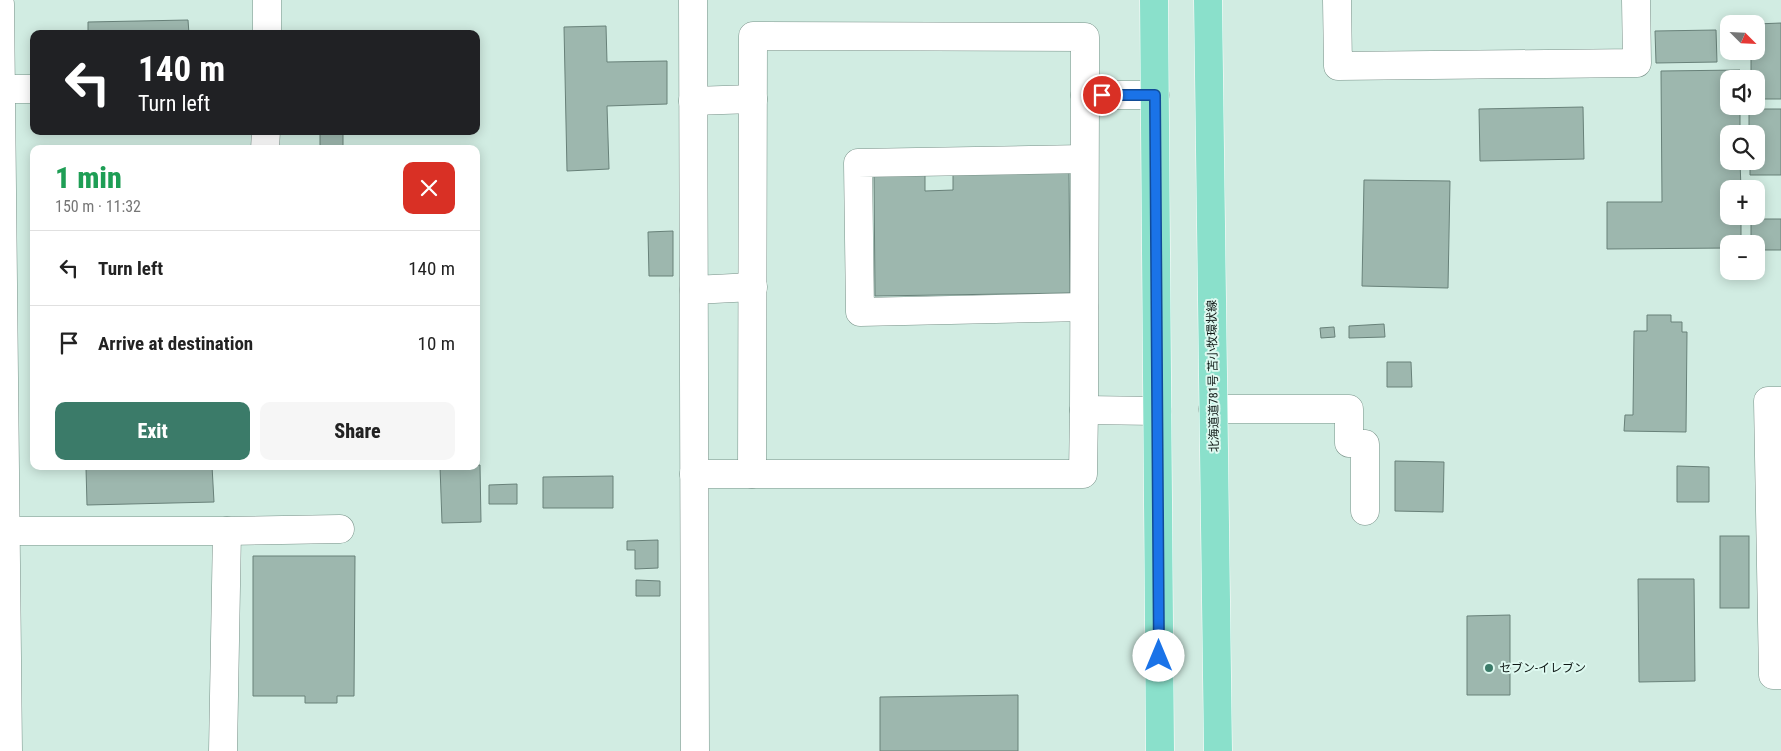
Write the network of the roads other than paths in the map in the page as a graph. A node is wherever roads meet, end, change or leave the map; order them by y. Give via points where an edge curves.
1 (267, 0) edge
2 (693, 0) edge
3 (1154, 0) edge
4 (1208, 0) edge
5 (1337, 0) edge
6 (1636, 0) edge
7 (0, 4) edge
8 (267, 30) edge
9 (30, 88) edge
10 (2, 89) junction
11 (1085, 95) junction
12 (1155, 95) junction
13 (753, 99) junction
14 (693, 101) junction
15 (1084, 159) junction
16 (753, 288) junction
17 (694, 290) junction
18 (1084, 307) junction
19 (1781, 401) edge
20 (1213, 409) junction
21 (1084, 410) junction
22 (1157, 411) junction
23 (694, 474) junction
24 (752, 474) junction
25 (1365, 511) dead end
26 (340, 529) dead end
27 (6, 531) junction
28 (227, 531) junction
29 (1781, 675) edge
30 (8, 751) edge
31 (223, 751) edge
32 (695, 751) edge
33 (1160, 751) edge
34 (1218, 751) edge

1 - 8 street
2 - 14 street
3 - 12 main road
4 - 20 main road, 北海道道781号 苫小牧環状線
5 - 6 street via 1338,66 1637,63
7 - 10 street
9 - 10 street
10 - 27 street
11 - 12 street
11 - 13 street via 1084,37 753,36
11 - 15 street
12 - 22 main road
13 - 14 street
13 - 16 street
14 - 17 street
15 - 18 street
15 - 18 street via 858,163 860,312
16 - 17 street
16 - 24 street
17 - 23 street
18 - 21 street
19 - 29 street via 1768,401 1773,675
20 - 25 street via 1348,409 1348,443 1364,444
20 - 34 main road, 北海道道781号 苫小牧環状線
21 - 22 street
21 - 24 street via 1083,474
22 - 33 main road
23 - 24 street
23 - 32 street
26 - 28 street
27 - 28 street
27 - 30 street
28 - 31 street

